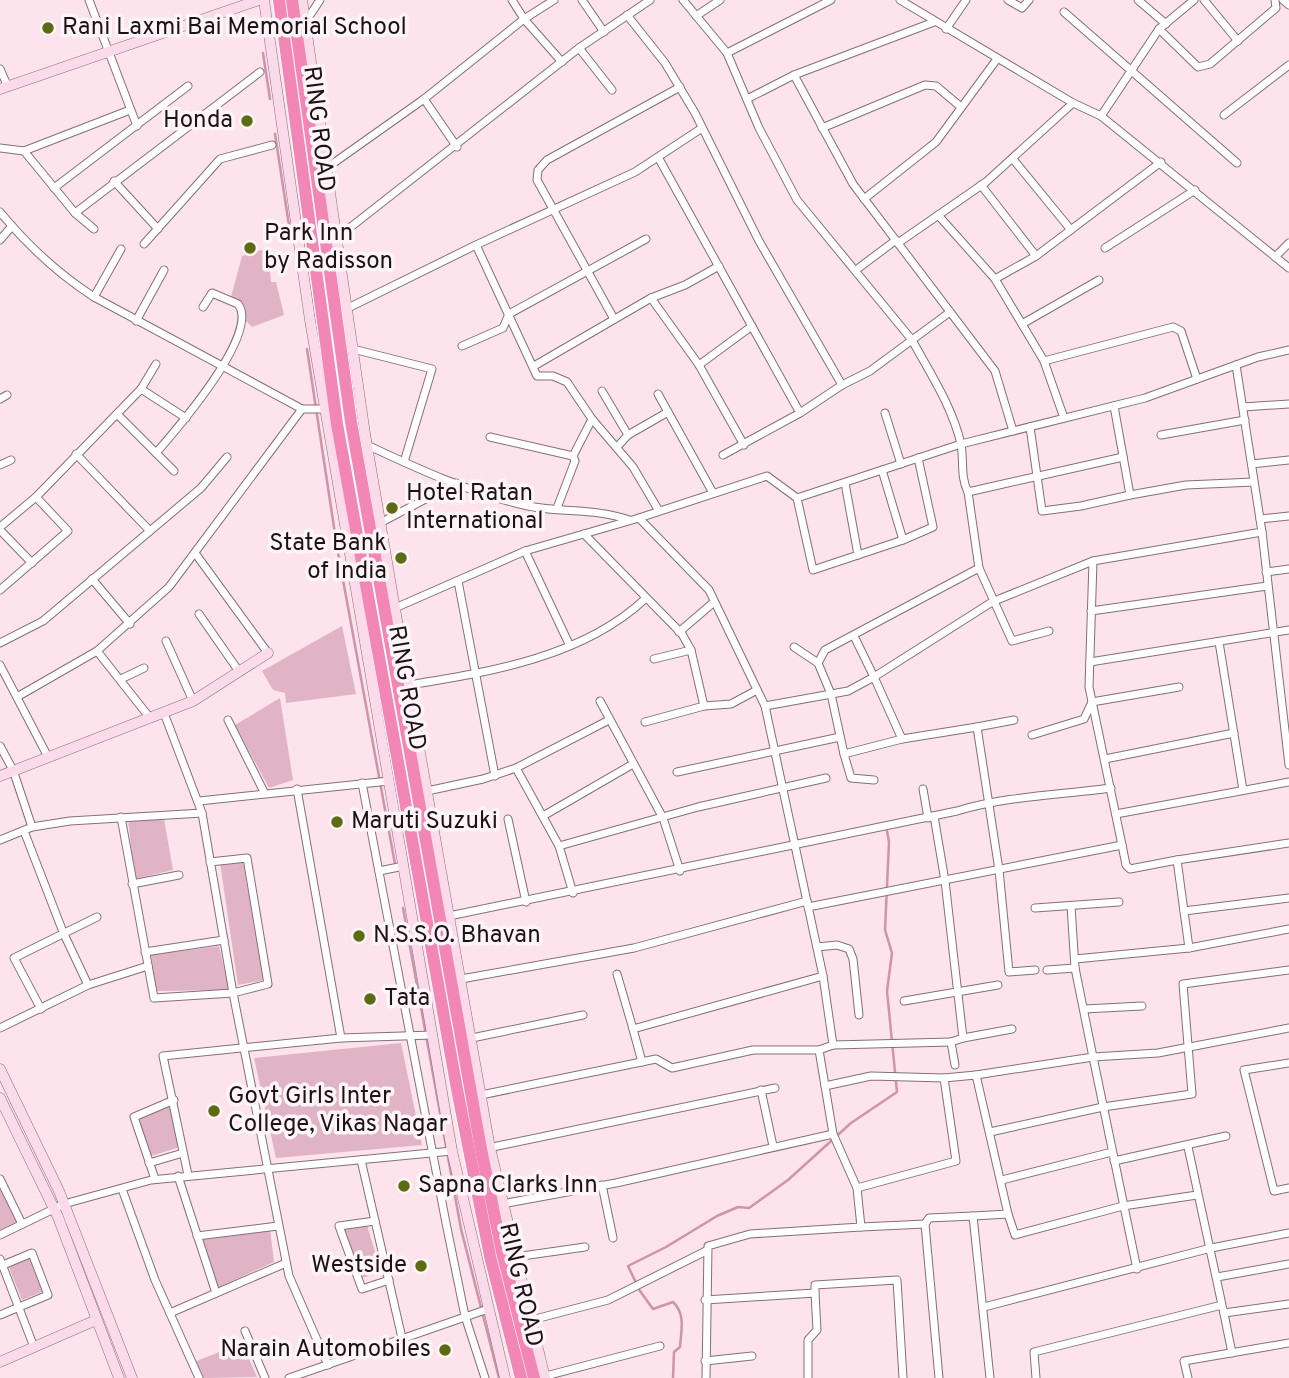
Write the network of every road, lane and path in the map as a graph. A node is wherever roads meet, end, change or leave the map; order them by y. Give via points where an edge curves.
1 (89, 0) edge
2 (261, 0) edge
3 (279, 0) edge
4 (292, 0) edge
5 (302, 0) edge
6 (320, 0) edge
7 (512, 0) edge
8 (582, 0) edge
9 (650, 0) edge
10 (684, 0) edge
11 (720, 0) edge
12 (831, 0) edge
13 (900, 0) edge
14 (966, 0) edge
15 (1008, 0) edge
16 (1029, 0) edge
17 (1138, 0) edge
18 (1194, 0) edge
19 (1204, 0) edge
20 (1275, 0) edge
21 (1283, 0) edge
22 (551, 1) edge
23 (1289, 5) edge
24 (1064, 12) dead end
25 (627, 15) junction
26 (696, 16) junction
27 (524, 19) junction
28 (306, 21) junction
29 (933, 22) junction
30 (1162, 26) junction
31 (946, 29) junction
32 (604, 32) junction
33 (1237, 41) junction
34 (579, 48) junction
35 (109, 50) junction
36 (727, 52) junction
37 (997, 59) junction
38 (562, 62) junction
39 (1289, 65) edge
40 (0, 69) edge
41 (1131, 71) junction
42 (260, 72) dead end
43 (794, 75) junction
44 (188, 86) dead end
45 (680, 87) junction
46 (4, 88) edge
47 (612, 90) dead end
48 (424, 99) junction
49 (747, 99) junction
50 (1073, 103) junction
51 (961, 107) junction
52 (130, 110) junction
53 (1224, 115) dead end
54 (1101, 116) junction
55 (137, 126) junction
56 (702, 128) junction
57 (822, 128) junction
58 (272, 145) dead end
59 (457, 147) junction
60 (0, 148) edge
61 (24, 151) junction
62 (658, 157) junction
63 (1013, 159) junction
64 (1161, 162) junction
65 (1237, 163) dead end
66 (327, 167) junction
67 (114, 181) junction
68 (981, 185) junction
69 (54, 188) junction
70 (1195, 190) junction
71 (864, 199) junction
72 (556, 209) junction
73 (0, 212) edge
74 (75, 213) junction
75 (938, 215) junction
76 (12, 226) junction
77 (94, 229) dead end
78 (158, 229) junction
79 (1071, 230) junction
80 (338, 237) junction
81 (646, 239) dead end
82 (0, 240) edge
83 (897, 242) junction
84 (1289, 243) edge
85 (144, 244) dead end
86 (476, 245) junction
87 (1105, 248) dead end
88 (121, 249) dead end
89 (1037, 256) junction
90 (1275, 257) junction
91 (719, 267) junction
92 (1289, 268) edge
93 (587, 269) junction
94 (164, 271) dead end
95 (856, 271) junction
96 (995, 279) junction
97 (1099, 280) dead end
98 (94, 297) junction
99 (651, 298) junction
100 (203, 307) dead end
101 (348, 308) junction
102 (950, 312) junction
103 (509, 314) junction
104 (317, 315) junction
105 (614, 319) junction
106 (136, 321) junction
107 (1022, 324) junction
108 (752, 326) junction
109 (339, 338) junction
110 (912, 340) junction
111 (462, 346) dead end
112 (354, 349) junction
113 (1289, 350) edge
114 (1044, 361) junction
115 (156, 364) dead end
116 (223, 365) junction
117 (699, 365) junction
118 (1236, 365) junction
119 (534, 366) junction
120 (1197, 379) junction
121 (842, 385) junction
122 (141, 389) junction
123 (603, 391) dead end
124 (658, 394) dead end
125 (1289, 404) edge
126 (1114, 406) junction
127 (1242, 407) junction
128 (315, 410) junction
129 (668, 412) junction
130 (800, 413) junction
131 (885, 413) dead end
132 (117, 414) junction
133 (186, 418) junction
134 (1064, 418) junction
135 (592, 419) junction
136 (1245, 420) junction
137 (1030, 427) junction
138 (1013, 431) junction
139 (628, 435) junction
140 (1161, 435) dead end
141 (490, 437) dead end
142 (744, 444) junction
143 (961, 444) junction
144 (367, 445) junction
145 (617, 447) junction
146 (156, 453) junction
147 (76, 454) junction
148 (723, 455) dead end
149 (573, 456) junction
150 (227, 457) dead end
151 (1123, 457) junction
152 (918, 458) junction
153 (11, 460) dead end
154 (1289, 460) edge
155 (404, 462) junction
156 (901, 464) junction
157 (1252, 464) junction
158 (0, 466) edge
159 (882, 470) junction
160 (174, 471) dead end
161 (1037, 478) junction
162 (845, 482) junction
163 (1254, 482) junction
164 (456, 483) junction
165 (968, 492) junction
166 (713, 494) junction
167 (1130, 495) junction
168 (36, 497) junction
169 (797, 498) junction
170 (557, 509) junction
171 (659, 511) junction
172 (1289, 516) edge
173 (639, 518) junction
174 (1260, 519) junction
175 (629, 520) junction
176 (380, 523) junction
177 (0, 529) edge
178 (150, 531) junction
179 (1262, 532) junction
180 (584, 534) junction
181 (903, 540) junction
182 (525, 551) junction
183 (195, 553) junction
184 (858, 555) junction
185 (1093, 561) junction
186 (32, 563) junction
187 (979, 568) junction
188 (1289, 569) edge
189 (1266, 572) junction
190 (92, 579) junction
191 (458, 581) junction
192 (1267, 586) junction
193 (0, 590) edge
194 (646, 598) junction
195 (714, 602) junction
196 (992, 602) junction
197 (395, 608) junction
198 (1091, 611) junction
199 (199, 614) dead end
200 (130, 624) junction
201 (1289, 630) edge
202 (1049, 631) dead end
203 (679, 632) junction
204 (1273, 634) junction
205 (854, 636) junction
206 (166, 641) dead end
207 (1219, 642) junction
208 (0, 643) edge
209 (569, 644) junction
210 (794, 647) dead end
211 (691, 650) junction
212 (97, 651) junction
213 (268, 653) joint
214 (654, 659) dead end
215 (1090, 662) junction
216 (818, 663) junction
217 (0, 665) edge
218 (144, 668) dead end
219 (238, 670) junction
220 (475, 674) junction
221 (874, 677) junction
222 (121, 680) junction
223 (1289, 683) edge
224 (1280, 684) junction
225 (408, 685) junction
226 (1179, 687) dead end
227 (757, 690) junction
228 (831, 694) junction
229 (17, 697) junction
230 (193, 701) junction
231 (600, 701) dead end
232 (1092, 702) junction
233 (704, 706) junction
234 (765, 706) junction
235 (164, 713) junction
236 (150, 718) junction
237 (228, 720) dead end
238 (609, 720) junction
239 (1014, 720) dead end
240 (645, 722) dead end
241 (977, 727) junction
242 (1234, 733) junction
243 (1032, 735) dead end
244 (840, 737) junction
245 (902, 738) junction
246 (1288, 739) edge
247 (0, 746) edge
248 (775, 750) junction
249 (844, 754) junction
250 (48, 757) junction
251 (1105, 759) junction
252 (633, 764) junction
253 (1289, 765) edge
254 (516, 768) junction
255 (13, 771) junction
256 (677, 772) dead end
257 (0, 776) edge
258 (495, 776) junction
259 (826, 778) dead end
260 (874, 780) dead end
261 (387, 781) junction
262 (1289, 782) edge
263 (362, 783) junction
264 (1111, 788) junction
265 (297, 789) junction
266 (784, 789) junction
267 (923, 789) dead end
268 (1243, 790) junction
269 (427, 791) junction
270 (264, 792) junction
271 (199, 801) junction
272 (990, 801) junction
273 (202, 813) junction
274 (1116, 814) junction
275 (543, 816) junction
276 (121, 817) junction
277 (931, 817) junction
278 (663, 818) junction
279 (508, 819) dead end
280 (32, 827) junction
281 (24, 831) junction
282 (0, 840) edge
283 (1289, 843) edge
284 (1122, 845) junction
285 (559, 846) junction
286 (796, 846) junction
287 (1177, 860) junction
288 (210, 862) junction
289 (406, 866) junction
290 (382, 870) junction
291 (999, 870) junction
292 (680, 871) junction
293 (179, 875) dead end
294 (945, 881) junction
295 (132, 884) junction
296 (573, 893) junction
297 (1289, 898) edge
298 (526, 902) junction
299 (1119, 902) dead end
300 (808, 904) junction
301 (1071, 906) junction
302 (1035, 908) dead end
303 (1184, 911) junction
304 (449, 916) junction
305 (97, 918) dead end
306 (1289, 929) edge
307 (63, 932) junction
308 (224, 940) junction
309 (817, 947) junction
310 (1189, 948) junction
311 (145, 952) junction
312 (1075, 959) junction
313 (148, 966) junction
314 (1075, 968) junction
315 (1035, 970) dead end
316 (1047, 970) dead end
317 (1289, 970) edge
318 (617, 974) dead end
319 (823, 976) junction
320 (461, 979) junction
321 (88, 985) junction
322 (998, 985) dead end
323 (233, 993) junction
324 (960, 994) junction
325 (904, 1001) dead end
326 (1142, 1006) dead end
327 (41, 1009) junction
328 (1084, 1009) junction
329 (583, 1015) dead end
330 (859, 1016) dead end
331 (0, 1028) edge
332 (1012, 1028) dead end
333 (1289, 1028) edge
334 (633, 1029) junction
335 (407, 1034) junction
336 (431, 1035) junction
337 (341, 1038) junction
338 (963, 1038) junction
339 (466, 1039) junction
340 (951, 1042) junction
341 (833, 1045) junction
342 (1189, 1046) junction
343 (243, 1048) junction
344 (819, 1050) junction
345 (1093, 1057) junction
346 (642, 1062) junction
347 (1289, 1063) edge
348 (955, 1065) dead end
349 (0, 1069) edge
350 (976, 1074) junction
351 (944, 1078) junction
352 (825, 1086) junction
353 (775, 1088) dead end
354 (761, 1090) junction
355 (481, 1095) junction
356 (15, 1099) junction
357 (174, 1100) junction
358 (2, 1101) edge
359 (1103, 1107) junction
360 (990, 1132) junction
361 (833, 1134) junction
362 (1226, 1136) dead end
363 (773, 1146) junction
364 (1188, 1147) junction
365 (485, 1148) junction
366 (444, 1152) junction
367 (1112, 1152) junction
368 (183, 1153) junction
369 (41, 1154) junction
370 (30, 1158) junction
371 (361, 1160) junction
372 (1114, 1161) junction
373 (149, 1163) junction
374 (268, 1169) junction
375 (188, 1175) junction
376 (178, 1176) junction
377 (155, 1179) junction
378 (1002, 1180) junction
379 (1, 1182) edge
380 (602, 1185) junction
381 (857, 1188) junction
382 (1289, 1188) edge
383 (122, 1189) junction
384 (1197, 1195) junction
385 (65, 1204) junction
386 (502, 1204) junction
387 (1123, 1206) junction
388 (54, 1208) junction
389 (1008, 1214) junction
390 (973, 1216) junction
391 (375, 1221) junction
392 (22, 1224) junction
393 (925, 1224) junction
394 (278, 1226) junction
395 (862, 1227) junction
396 (1289, 1233) edge
397 (0, 1235) edge
398 (197, 1236) junction
399 (613, 1238) dead end
400 (585, 1247) dead end
401 (1211, 1248) junction
402 (706, 1251) junction
403 (515, 1257) junction
404 (1, 1262) edge
405 (286, 1263) junction
406 (1289, 1264) edge
407 (1137, 1269) junction
408 (1217, 1277) junction
409 (389, 1280) junction
410 (216, 1293) junction
411 (815, 1293) junction
412 (705, 1300) junction
413 (1289, 1304) edge
414 (984, 1307) junction
415 (19, 1308) junction
416 (1223, 1309) junction
417 (485, 1310) junction
418 (170, 1313) junction
419 (0, 1315) edge
420 (467, 1316) junction
421 (96, 1320) junction
422 (525, 1321) junction
423 (244, 1331) dead end
424 (402, 1338) junction
425 (1289, 1343) edge
426 (660, 1346) dead end
427 (34, 1348) junction
428 (1232, 1353) junction
429 (752, 1356) dead end
430 (705, 1361) junction
431 (0, 1362) edge
432 (328, 1365) junction
433 (119, 1378) edge
434 (132, 1378) edge
435 (198, 1378) edge
436 (265, 1378) edge
437 (289, 1378) edge
438 (485, 1378) edge
439 (505, 1378) edge
440 (521, 1378) edge
441 (536, 1378) edge
442 (545, 1378) edge
443 (706, 1378) edge
444 (808, 1378) edge
445 (903, 1378) edge
446 (940, 1378) edge
447 (990, 1378) edge
448 (1036, 1378) edge
449 (1188, 1378) edge

1 - 35 street
2 - 35 street
2 - 104 street
3 - 104 highway, RING ROAD
4 - 109 highway, RING ROAD
5 - 28 street
6 - 28 street
7 - 27 street
8 - 32 street
9 - 25 street
10 - 26 street
11 - 26 street
12 - 36 street
13 - 29 street
14 - 31 street
15 - 16 street via 1022,8
17 - 30 street
18 - 30 street
19 - 33 street
20 - 33 street via 1276,8
21 - 23 street
22 - 27 street
24 - 41 street
25 - 32 street
25 - 45 street
26 - 36 street
27 - 38 street
27 - 48 street
28 - 66 street
29 - 31 street
29 - 43 street
30 - 33 street via 1198,67 1210,64
30 - 41 street
31 - 37 street
32 - 34 street
34 - 38 street
34 - 47 street
35 - 46 street
35 - 52 street
36 - 49 street
37 - 50 street
37 - 51 street
38 - 59 street
39 - 53 street
40 - 46 street
41 - 54 street
41 - 65 street
42 - 67 street
43 - 49 street
43 - 57 street
44 - 55 street
45 - 56 street
45 - 72 street via 547,160 538,170 537,180
48 - 59 street
48 - 66 street
49 - 95 street via 797,200
50 - 54 street
50 - 63 street
51 - 57 street via 936,86 925,85
51 - 71 street via 936,142
52 - 55 street
52 - 61 street
54 - 64 street
55 - 69 street
56 - 62 street
56 - 121 street via 759,241
57 - 71 street
58 - 78 street via 220,159
59 - 80 street
60 - 61 street
61 - 69 street
62 - 72 street
62 - 91 street
63 - 68 street
63 - 79 street
64 - 70 street
64 - 79 street
66 - 80 street
67 - 74 street
67 - 78 street
68 - 75 street
68 - 89 street
69 - 74 street
70 - 87 street
70 - 90 street
71 - 83 street
72 - 86 street
72 - 93 street
73 - 76 street
74 - 77 street
75 - 83 street
75 - 96 street
76 - 82 street
76 - 98 street via 32,250
78 - 85 street
79 - 89 street
80 - 101 street
81 - 93 street
83 - 95 street
83 - 102 street
84 - 90 street
86 - 101 street
86 - 103 street
88 - 98 street
89 - 96 street
90 - 92 street
91 - 99 street
91 - 108 street
93 - 103 street
93 - 105 street
94 - 106 street
95 - 110 street
96 - 107 street
97 - 107 street
98 - 106 street
99 - 105 street
99 - 117 street
100 - 116 street via 212,293 241,307 239,333
101 - 109 street
101 - 112 street
102 - 110 street
102 - 138 street via 995,371
103 - 111 street via 503,328
103 - 119 street
104 - 128 street
104 - 289 highway, RING ROAD
105 - 119 street
106 - 116 street
107 - 114 street
108 - 117 street
108 - 130 street
109 - 339 highway, RING ROAD
110 - 121 street
110 - 143 street via 945,399
112 - 144 street
112 - 155 street via 432,369
113 - 118 street
114 - 120 street via 1173,327 1181,331
114 - 134 street
115 - 122 street
116 - 128 street
116 - 133 street
117 - 142 street
118 - 120 street
118 - 127 street
119 - 135 street via 537,376 567,382
120 - 126 street
121 - 130 street
122 - 132 street
122 - 133 street
123 - 139 street
124 - 129 street
125 - 127 street
126 - 134 street
126 - 151 street
127 - 136 street
128 - 183 street
128 - 261 street
129 - 139 street
129 - 166 street
130 - 142 street
131 - 156 street
132 - 146 street
132 - 147 street
133 - 146 street
134 - 137 street
135 - 145 street
135 - 149 street
136 - 140 street
136 - 157 street
137 - 138 street
137 - 161 street
138 - 143 street
139 - 145 street
141 - 149 street
142 - 148 street
143 - 152 street
143 - 165 street
144 - 155 street
144 - 176 street
145 - 171 street
146 - 160 street
147 - 168 street
147 - 178 street
149 - 170 street
150 - 178 street via 201,488
151 - 161 street
151 - 167 street
152 - 156 street
152 - 181 street via 933,527
153 - 158 street
154 - 157 street
155 - 164 street
156 - 159 street
157 - 163 street
159 - 162 street
159 - 181 street
161 - 165 street
161 - 167 street via 1042,511
162 - 169 street
162 - 184 street
163 - 167 street via 1186,485
163 - 174 street
164 - 170 street via 522,505
164 - 176 street
165 - 187 street
166 - 169 street via 767,475
166 - 171 street
168 - 177 street
168 - 186 street via 68,531
169 - 184 street via 813,570
170 - 175 street via 613,514
171 - 173 street
172 - 174 street
173 - 175 street
173 - 195 street via 709,590
174 - 179 street
175 - 180 street
176 - 197 street
177 - 186 street
178 - 190 street
179 - 185 street
179 - 189 street
180 - 182 street
180 - 194 street
181 - 184 street
182 - 191 street
182 - 209 street
183 - 200 street via 176,580
183 - 213 street
185 - 196 street
185 - 198 street
186 - 193 street
187 - 196 street
187 - 205 street
188 - 189 street
189 - 192 street
190 - 200 street
190 - 208 street via 43,621
191 - 197 street
191 - 220 street
192 - 198 street
192 - 204 street
194 - 203 street
194 - 209 street via 623,620
195 - 203 street
195 - 227 street
196 - 202 street via 1012,641
196 - 221 street
197 - 225 street
198 - 215 street
199 - 219 street
200 - 212 street
201 - 204 street
203 - 211 street
204 - 207 street
204 - 224 street
205 - 216 street via 825,650
205 - 221 street
206 - 230 street
207 - 215 street
207 - 242 street
209 - 220 street via 517,666
210 - 216 street
211 - 214 street
211 - 233 street
212 - 222 street
212 - 229 street
213 - 219 street
215 - 232 street
216 - 228 street
217 - 229 street
218 - 222 street
219 - 230 street
220 - 225 street
220 - 258 street
221 - 228 street
221 - 245 street
222 - 236 street
223 - 224 street
224 - 246 street
225 - 269 street
226 - 232 street
227 - 233 street via 731,704
227 - 234 street
228 - 234 street
228 - 244 street
229 - 250 street
230 - 235 street
231 - 238 street
232 - 243 street via 1084,719
232 - 251 street
233 - 240 street
234 - 248 street
235 - 236 street
235 - 271 street
236 - 250 street
237 - 270 street
238 - 252 street
238 - 254 street
239 - 241 street
241 - 245 street
241 - 272 street
242 - 251 street
242 - 268 street
244 - 248 street
244 - 249 street
245 - 249 street
246 - 253 street
247 - 255 street
248 - 256 street
248 - 266 street
249 - 260 street via 852,778
250 - 255 street
251 - 264 street
252 - 275 street
252 - 278 street
254 - 258 street
254 - 275 street
255 - 257 street
255 - 280 street
258 - 269 street
259 - 266 street
261 - 263 street
261 - 289 street
262 - 268 street
263 - 265 street
263 - 290 street
264 - 272 street
264 - 274 street
265 - 270 street
265 - 337 street
266 - 278 street
266 - 286 street
267 - 277 street
268 - 274 street
269 - 304 street
270 - 271 street
271 - 273 street
272 - 277 street
272 - 291 street
273 - 276 street
273 - 288 street
274 - 284 street
275 - 285 street
276 - 280 street
276 - 295 street
277 - 286 street
277 - 294 street
278 - 285 street
278 - 292 street
279 - 298 street
280 - 281 street
281 - 282 street
281 - 307 street
283 - 287 street
284 - 287 street via 1130,869
284 - 291 street
285 - 296 street
286 - 292 street
286 - 300 street
287 - 303 street
288 - 308 street
288 - 323 street via 247,859 268,984
289 - 290 street
289 - 336 street
289 - 440 highway, RING ROAD
290 - 335 street
291 - 294 street
291 - 315 street via 1009,972
292 - 296 street
293 - 295 street
294 - 300 street
294 - 324 street
295 - 311 street
296 - 298 street
297 - 303 street
298 - 304 street
299 - 301 street
300 - 309 street
300 - 320 street via 634,948
301 - 302 street
301 - 312 street
303 - 310 street
304 - 320 street
305 - 307 street
306 - 310 street
307 - 321 street
307 - 327 street via 14,958
308 - 311 street
308 - 323 street
309 - 319 street
309 - 330 street via 849,948
310 - 312 street
311 - 313 street
312 - 314 street
313 - 321 street
313 - 323 street via 154,998
314 - 316 street
314 - 328 street
317 - 342 street via 1183,984
318 - 334 street
319 - 334 street
319 - 341 street
320 - 339 street
321 - 327 street
322 - 324 street
323 - 343 street
324 - 325 street
324 - 338 street
326 - 328 street
327 - 331 street
328 - 345 street
329 - 339 street
332 - 338 street
333 - 342 street
334 - 346 street
335 - 336 street
335 - 337 street
335 - 366 street
336 - 366 street
337 - 343 street
338 - 340 street
339 - 355 street
339 - 365 highway, RING ROAD
340 - 341 street
340 - 348 street
341 - 344 street
342 - 345 street
342 - 359 street via 1192,1094
343 - 357 street via 163,1056
343 - 374 street
344 - 346 street via 753,1050 672,1068 656,1059
344 - 352 street
345 - 350 street
345 - 359 street
346 - 355 street
347 - 382 street via 1244,1070 1274,1191
349 - 356 street
350 - 351 street
350 - 360 street
351 - 352 street via 871,1076
351 - 381 street via 956,1161
352 - 361 street
353 - 354 street
354 - 363 street
354 - 365 street
355 - 365 street
356 - 358 street
356 - 369 street
357 - 368 street
357 - 373 street via 134,1117
358 - 370 street
359 - 360 street
359 - 367 street
360 - 378 street
361 - 363 street
361 - 381 street
362 - 364 street
363 - 380 street
364 - 372 street
364 - 384 street
365 - 386 street
365 - 422 highway, RING ROAD
366 - 371 street
366 - 417 street
366 - 420 street
367 - 372 street
367 - 378 street
368 - 373 street
368 - 375 street
369 - 370 street
369 - 385 street
370 - 388 street
371 - 374 street
371 - 391 street
372 - 387 street
373 - 377 street
374 - 375 street
374 - 394 street
375 - 376 street
376 - 377 street
376 - 398 street
377 - 383 street
378 - 389 street
379 - 392 street
380 - 386 street
380 - 399 street
381 - 395 street
383 - 385 street
383 - 418 street
384 - 387 street
384 - 401 street
385 - 388 street
385 - 434 street
386 - 403 street
387 - 389 street via 1015,1235
387 - 407 street
388 - 392 street
388 - 421 street
389 - 390 street
390 - 393 street via 929,1218
390 - 414 street
391 - 409 street
391 - 409 street via 339,1226 362,1289
392 - 397 street
393 - 395 street
393 - 446 street
394 - 398 street
394 - 405 street
395 - 402 street via 750,1234 713,1242
396 - 401 street
398 - 410 street
400 - 403 street
401 - 407 street
401 - 408 street
402 - 412 street
402 - 422 street via 608,1300
403 - 422 street
404 - 415 street
404 - 415 street via 33,1253 48,1295
405 - 410 street
405 - 432 street
406 - 408 street
407 - 414 street
408 - 416 street
409 - 424 street
410 - 418 street
411 - 412 street
411 - 444 street via 817,1330 808,1340
411 - 445 street via 815,1285 897,1280
412 - 430 street
413 - 416 street
414 - 447 street
415 - 419 street
415 - 427 street
416 - 428 street
416 - 448 street via 1034,1352
417 - 420 street
417 - 439 street
418 - 435 street
420 - 424 street
420 - 438 street
421 - 427 street
421 - 433 street
422 - 441 highway, RING ROAD
422 - 442 street
423 - 436 street
424 - 432 street
425 - 428 street
426 - 442 street
427 - 431 street
428 - 449 street via 1184,1361
429 - 430 street
430 - 443 street
432 - 437 street
441 - 442 street

